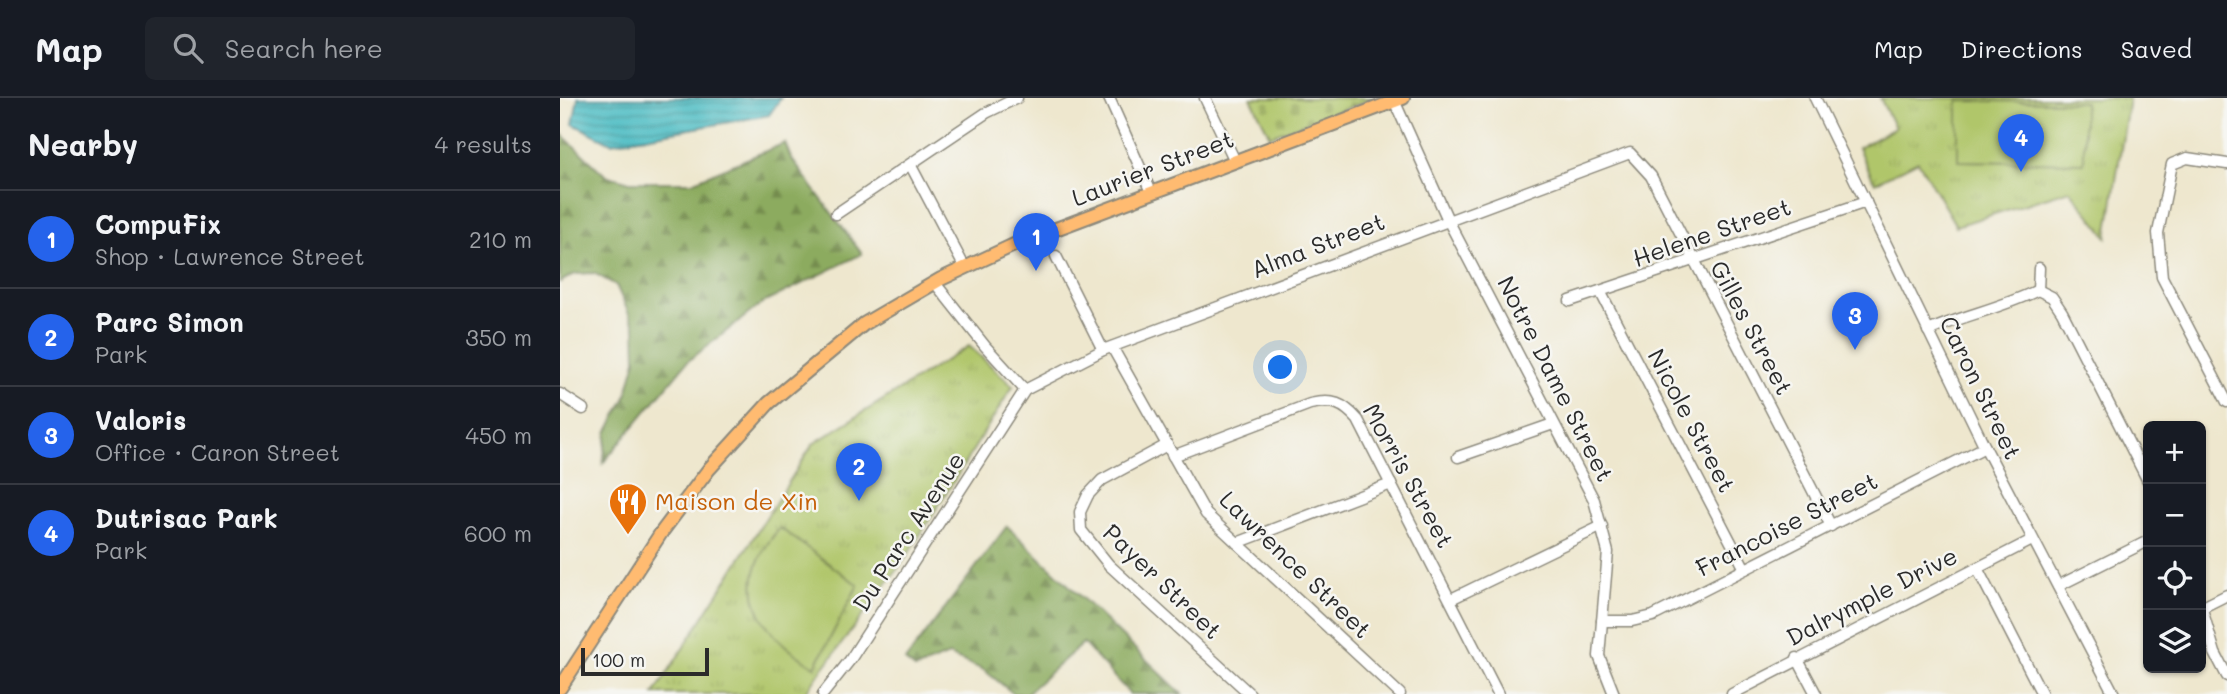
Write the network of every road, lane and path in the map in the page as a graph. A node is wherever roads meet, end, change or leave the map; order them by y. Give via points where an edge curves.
1 (1017, 98) edge
2 (1109, 98) edge
3 (1205, 98) edge
4 (1815, 98) edge
5 (1397, 99) edge
6 (1630, 153) joint
7 (1235, 161) junction
8 (2227, 164) edge
9 (911, 166) junction
10 (1151, 192) junction
11 (1866, 202) junction
12 (836, 214) dead end
13 (1448, 220) junction
14 (1056, 256) dead end
15 (1692, 261) junction
16 (965, 268) junction
17 (2039, 268) dead end
18 (935, 283) junction
19 (2038, 290) junction
20 (1601, 293) junction
21 (1570, 301) dead end
22 (1928, 331) junction
23 (1107, 348) junction
24 (1025, 390) junction
25 (560, 394) edge
26 (2227, 402) edge
27 (583, 409) dead end
28 (1553, 424) junction
29 (1167, 445) junction
30 (1985, 447) junction
31 (1173, 456) junction
32 (1458, 457) dead end
33 (2143, 471) edge
34 (1391, 484) junction
35 (1602, 526) junction
36 (1831, 526) junction
37 (2032, 540) junction
38 (1237, 543) junction
39 (2143, 544) edge
40 (1977, 568) junction
41 (1745, 569) junction
42 (2058, 586) junction
43 (2227, 595) edge
44 (1451, 600) junction
45 (2206, 605) edge
46 (2202, 610) edge
47 (1601, 621) junction
48 (1797, 659) junction
49 (2227, 676) edge
50 (560, 688) edge
51 (823, 694) edge
52 (1250, 694) edge
53 (1400, 694) edge
54 (1498, 694) edge
55 (1614, 694) edge
56 (1732, 694) edge
57 (1816, 694) edge
58 (2042, 694) edge
59 (2114, 694) edge

1 - 9 street via 986,113
2 - 10 street
3 - 7 street
4 - 11 street, Caron Street
5 - 7 main road, Laurier Street
5 - 13 street, Notre Dame Street
6 - 13 street, Alma Street
6 - 15 street, Gilles Street via 1651,176
7 - 10 main road, Laurier Street
8 - 26 street via 2188,158 2172,164 2158,233 2162,276
9 - 12 street
9 - 16 street
10 - 16 main road, Laurier Street
11 - 15 street, Helene Street
11 - 22 street, Caron Street
13 - 23 street, Alma Street
13 - 28 street, Notre Dame Street
14 - 23 street, Lawrence Street
15 - 20 street, Helene Street
15 - 36 street, Gilles Street
16 - 18 main road, Laurier Street
17 - 19 street
18 - 24 street
18 - 50 main road, Laurier Street via 857,329 750,421 661,533
19 - 22 street
19 - 33 street via 2052,297 2062,312
20 - 21 street, Helene Street
20 - 41 street, Nicole Street
22 - 30 street, Caron Street
23 - 24 street, Alma Street
23 - 29 street, Lawrence Street
24 - 51 street, Du Parc Avenue via 850,660
25 - 27 street
28 - 32 street
28 - 35 street, Notre Dame Street via 1594,500
29 - 31 street, Lawrence Street
29 - 52 street, Payer Street via 1102,480 1080,512 1081,530 1109,565
30 - 36 street, Francoise Street
30 - 37 street, Caron Street
31 - 34 street, Morris Street via 1329,400 1345,405 1358,420
31 - 38 street, Lawrence Street via 1206,514
34 - 38 street
34 - 44 street, Morris Street
35 - 44 street
35 - 47 street, Notre Dame Street via 1608,551
36 - 41 street, Francoise Street
37 - 40 street, Dalrymple Drive
37 - 42 street, Caron Street
38 - 53 street, Lawrence Street
39 - 42 street
40 - 48 street, Dalrymple Drive
40 - 58 street
41 - 47 street, Francoise Street via 1653,616
42 - 59 street, Caron Street
43 - 45 street
44 - 54 street, Morris Street
46 - 49 street
47 - 55 street, Notre Dame Street via 1599,656
48 - 56 street, Dalrymple Drive
48 - 57 street

